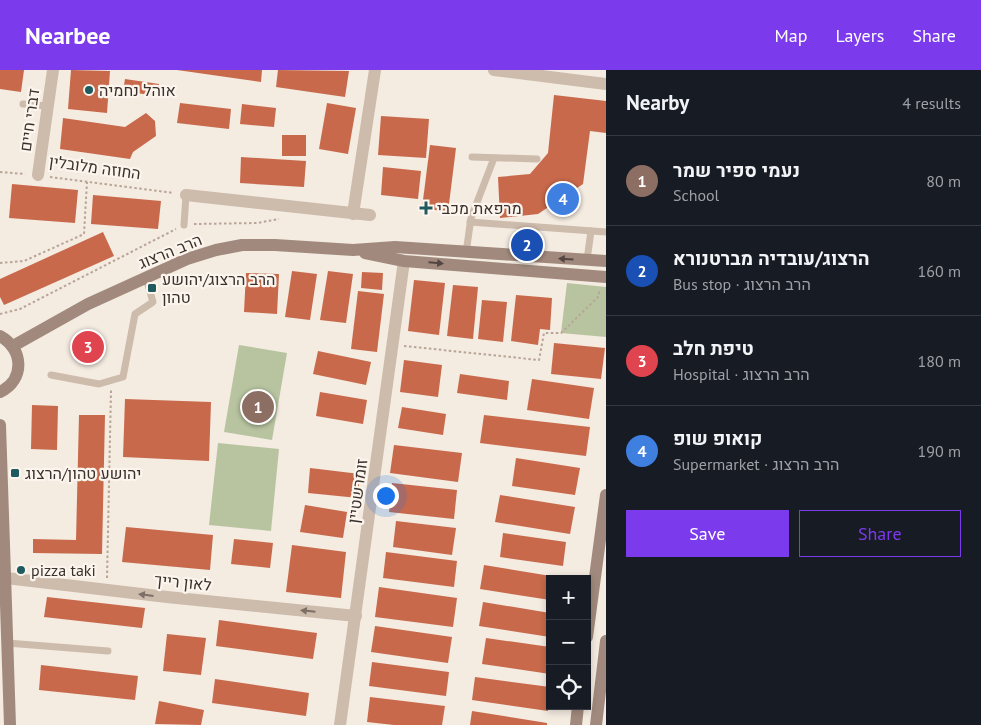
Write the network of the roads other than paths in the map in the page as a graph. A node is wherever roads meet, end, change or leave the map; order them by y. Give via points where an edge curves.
1 (53, 70) edge
2 (375, 70) edge
3 (494, 70) edge
4 (554, 74) edge
5 (606, 84) edge
6 (23, 104) dead end
7 (47, 106) junction
8 (472, 157) dead end
9 (494, 158) junction
10 (537, 159) dead end
11 (38, 175) road end
12 (186, 195) joint
13 (352, 214) junction
14 (370, 215) dead end
15 (470, 222) junction
16 (184, 225) road end
17 (591, 231) junction
18 (606, 232) edge
19 (353, 250) junction
20 (466, 253) junction
21 (587, 260) junction
22 (404, 261) junction
23 (606, 261) edge
24 (605, 277) edge
25 (146, 278) junction
26 (0, 336) edge
27 (13, 346) junction
28 (51, 375) dead end
29 (0, 395) edge
30 (0, 425) edge
31 (606, 495) edge
32 (6, 578) junction
33 (356, 616) junction
34 (589, 620) edge
35 (606, 641) edge
36 (7, 643) junction
37 (108, 651) dead end
38 (578, 710) edge
39 (10, 725) edge
40 (340, 725) edge
41 (576, 725) edge
42 (596, 725) edge

1 - 7 street, דברי חיים
2 - 13 street
3 - 4 street
4 - 5 street
6 - 7 lane
7 - 11 street, דברי חיים
8 - 9 lane
9 - 10 lane
9 - 15 lane
12 - 13 street
12 - 16 lane
13 - 14 street
15 - 17 lane
15 - 20 lane
17 - 18 lane
17 - 21 lane
19 - 20 street, הרב הרצוג via 395,248
19 - 22 street, הרב הרצוג
19 - 25 street, הרב הרצוג via 242,246 188,259
21 -> 20 street, הרב הרצוג
21 - 23 street, הרב הרצוג
22 -> 24 street, הרב הרצוג
22 - 33 street, זומרשטיין
25 - 27 street, הרב הרצוג via 88,304
25 - 28 lane via 153,302 135,314 124,377 99,384
26 - 27 street
27 - 29 street via 18,354 18,372 15,380
30 - 32 street
31 - 34 street
33 -> 32 street, לאון רייך
32 - 36 street
33 - 40 street, זומרשטיין
35 - 42 street
36 - 37 lane
36 - 39 street
38 - 41 street

